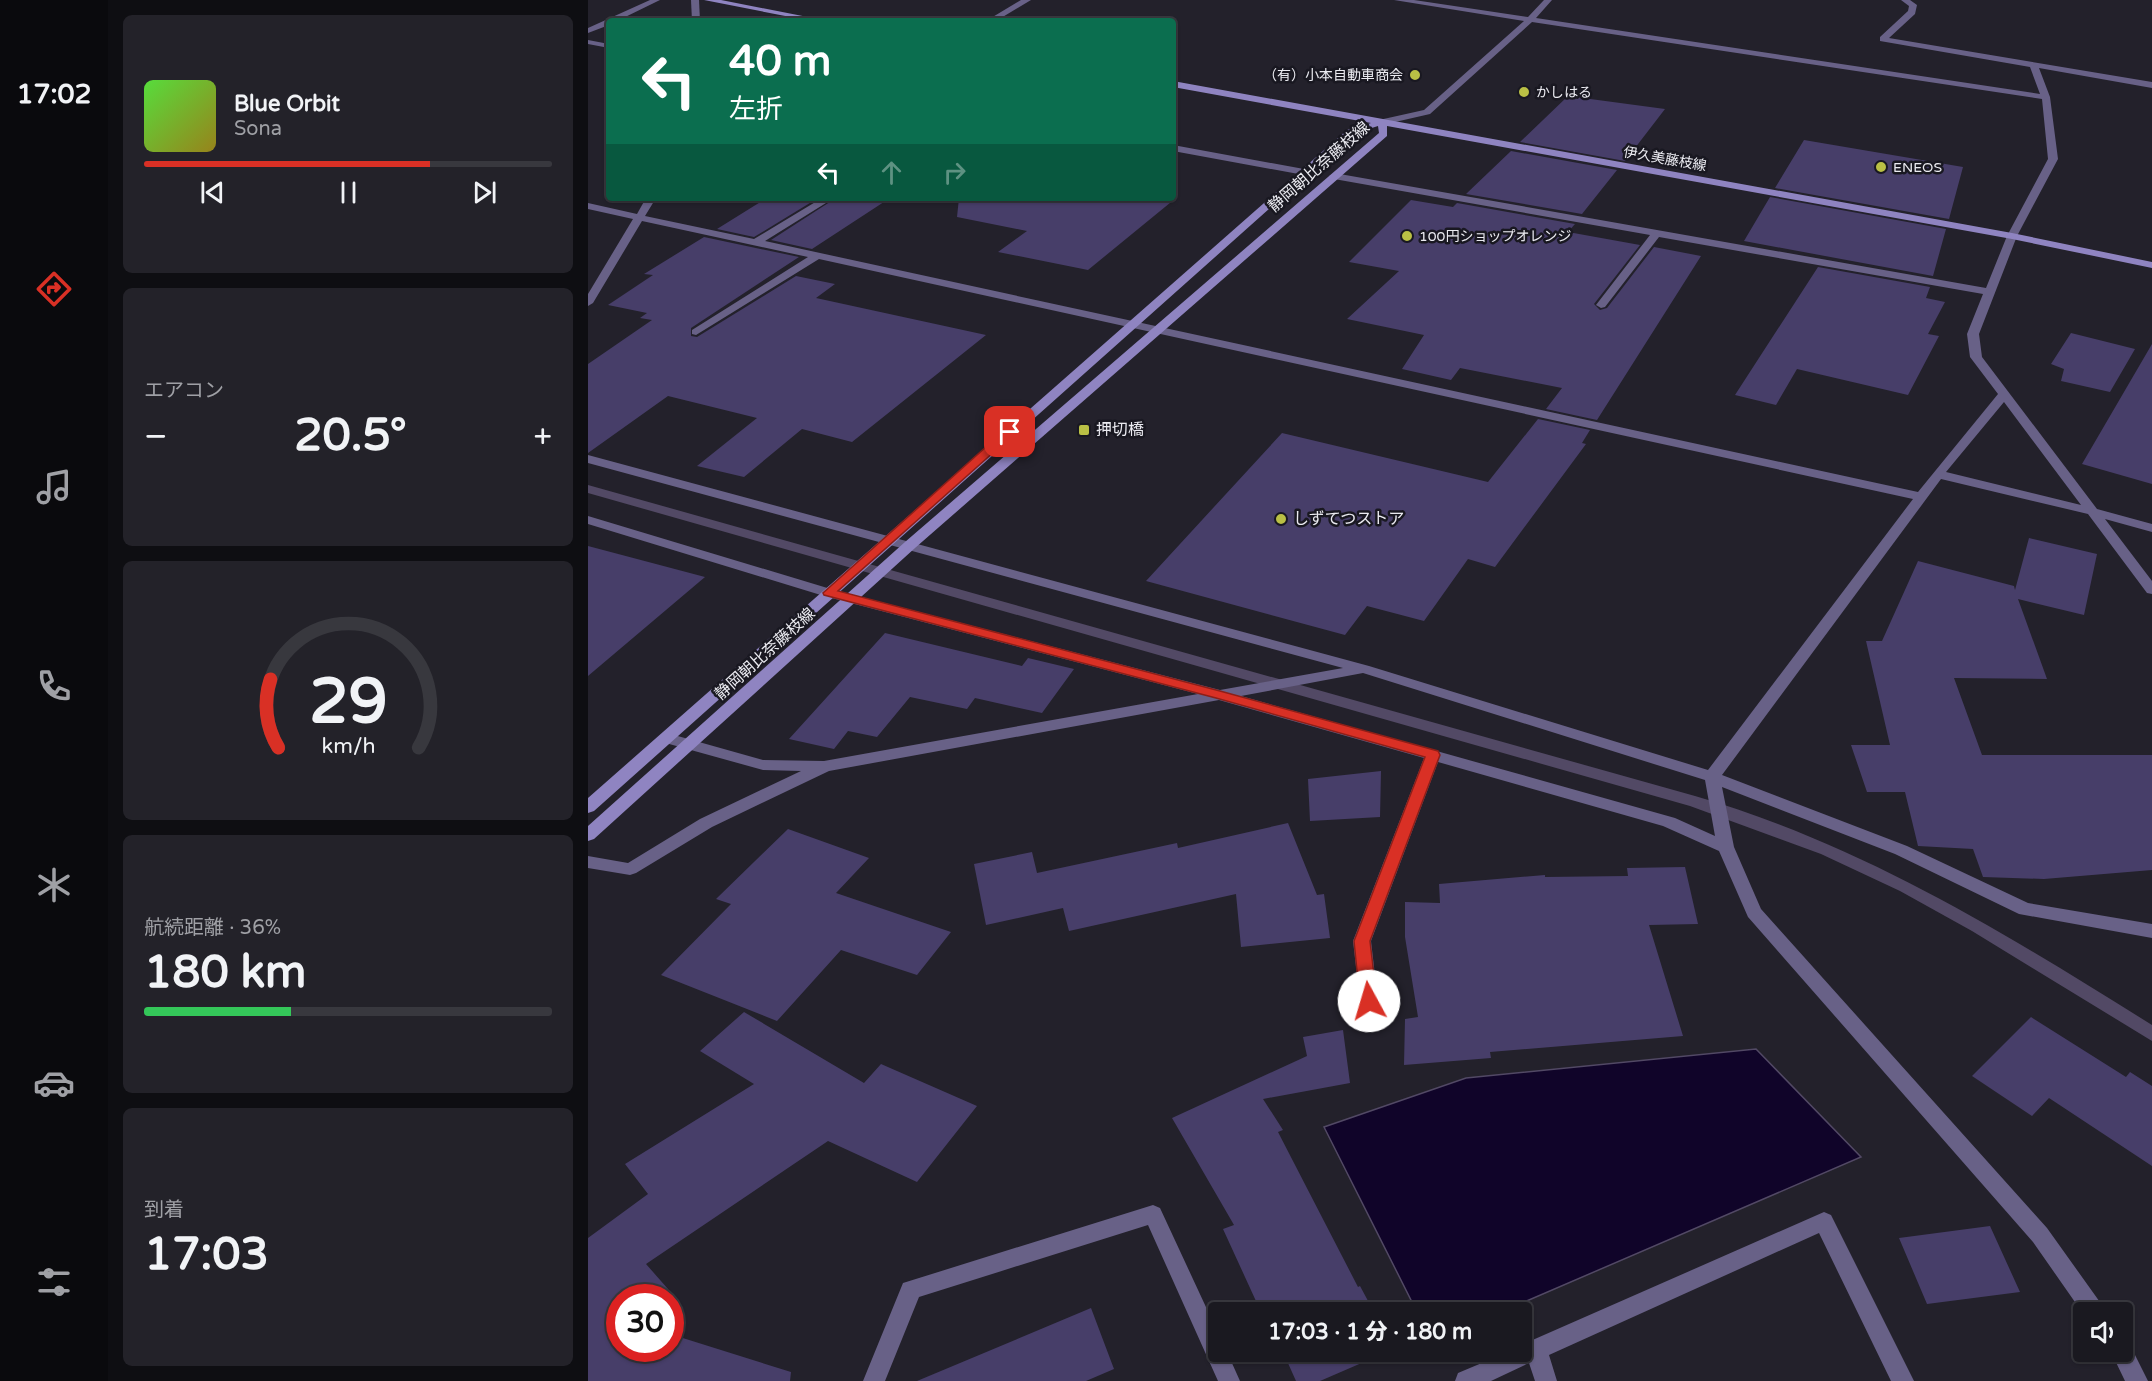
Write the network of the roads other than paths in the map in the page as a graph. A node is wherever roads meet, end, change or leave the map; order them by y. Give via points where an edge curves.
1 (656, 0) edge
2 (695, 0) edge
3 (708, 0) edge
4 (1027, 0) edge
5 (1398, 0) edge
6 (1548, 0) edge
7 (1905, 0) edge
8 (617, 18) edge
9 (696, 18) edge
10 (807, 18) edge
11 (995, 18) edge
12 (1530, 20) junction
13 (606, 23) edge
14 (588, 31) edge
15 (588, 42) edge
16 (606, 45) edge
17 (2034, 66) junction
18 (1176, 85) edge
19 (2152, 85) edge
20 (2046, 97) junction
21 (1382, 122) junction
22 (1176, 149) edge
23 (1304, 172) junction
24 (1334, 176) junction
25 (649, 201) edge
26 (825, 201) edge
27 (588, 206) edge
28 (640, 218) junction
29 (1657, 233) junction
30 (2012, 236) junction
31 (755, 243) junction
32 (818, 256) junction
33 (2152, 265) edge
34 (1989, 292) junction
35 (588, 303) edge
36 (1601, 306) dead end
37 (1131, 325) junction
38 (1156, 330) junction
39 (696, 332) dead end
40 (2004, 395) junction
41 (588, 459) edge
42 (1938, 474) junction
43 (1921, 497) junction
44 (2091, 511) junction
45 (588, 520) edge
46 (2152, 528) edge
47 (889, 539) junction
48 (910, 545) junction
49 (2152, 590) edge
50 (829, 593) junction
51 (851, 598) junction
52 (1364, 669) junction
53 (1220, 695) junction
54 (667, 738) junction
55 (688, 746) junction
56 (1433, 755) junction
57 (825, 766) junction
58 (1712, 777) junction
59 (588, 807) edge
60 (588, 835) edge
61 (1726, 847) junction
62 (588, 862) edge
63 (2152, 931) edge
64 (1369, 1001) dead end
65 (2087, 1302) edge
66 (1536, 1350) junction
67 (2127, 1362) edge
68 (874, 1381) edge
69 (1229, 1381) edge
70 (1466, 1381) edge
71 (1546, 1381) edge
72 (1903, 1381) edge
73 (2137, 1381) edge

1 - 8 street
2 - 9 street
3 - 10 main road
4 - 11 street
5 - 12 street
6 - 12 street
7 - 17 street via 1913,5 1912,12 1883,39
12 - 20 street
12 - 21 street via 1427,112
13 - 14 street
15 - 16 street
17 - 19 street
17 - 20 street
18 - 21 main road, 伊久美藤枝線
20 - 30 street via 2053,159
21 - 23 main road, 静岡朝比奈藤枝線 via 1350,132
21 - 24 main road, 静岡朝比奈藤枝線 via 1384,134
21 - 30 main road, 伊久美藤枝線
22 - 23 street
23 - 37 main road, 静岡朝比奈藤枝線
24 - 29 street
24 - 38 main road, 静岡朝比奈藤枝線
25 - 28 street
26 - 31 street
27 - 28 street
28 - 31 street
28 - 35 street
29 - 34 street
29 - 36 street
30 - 33 main road, 伊久美藤枝線
30 - 34 street
31 - 32 street
32 - 37 street
32 - 39 street
34 - 40 street via 1973,334 1976,357
37 - 38 street
37 - 47 main road, 静岡朝比奈藤枝線
38 - 43 street
38 - 48 main road, 静岡朝比奈藤枝線
40 - 42 street
40 - 44 street
41 - 47 street
42 - 43 street
42 - 44 street
43 - 58 street
44 - 46 street
44 - 49 street
45 - 50 street
47 - 48 street
47 - 50 main road, 静岡朝比奈藤枝線
48 - 51 main road, 静岡朝比奈藤枝線
48 - 52 street
50 - 51 street
50 - 54 main road, 静岡朝比奈藤枝線
51 - 53 street
51 - 55 main road, 静岡朝比奈藤枝線
52 - 53 street
52 - 58 street
53 - 56 street
53 - 57 street
54 - 55 street
54 - 59 main road, 静岡朝比奈藤枝線
55 - 57 street via 763,765
55 - 60 main road, 静岡朝比奈藤枝線
56 - 61 street via 1669,822
56 - 64 street via 1362,941
57 - 62 street via 706,823 630,869
58 - 61 street
58 - 63 street via 1901,850 2025,909
61 - 65 street via 1754,912 2040,1235
66 - 70 street
66 - 71 street
66 - 72 street via 1824,1221
67 - 73 street
68 - 69 street via 911,1290 1154,1214

